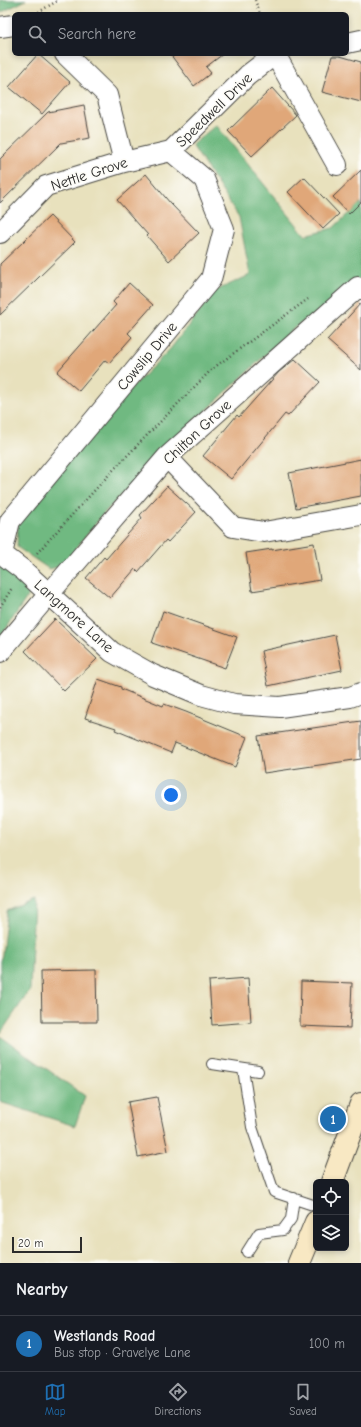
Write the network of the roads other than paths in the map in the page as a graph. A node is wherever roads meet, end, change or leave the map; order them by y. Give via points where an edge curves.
1 (12, 25) edge
2 (0, 27) edge
3 (361, 40) edge
4 (349, 42) edge
5 (67, 56) edge
6 (272, 56) edge
7 (276, 56) edge
8 (171, 151) junction
9 (124, 162) junction
10 (338, 165) dead end
11 (0, 233) edge
12 (361, 289) edge
13 (167, 457) junction
14 (361, 516) edge
15 (1, 554) edge
16 (49, 594) junction
17 (0, 652) edge
18 (361, 693) edge
19 (212, 1064) dead end
20 (243, 1069) junction
21 (258, 1071) dead end
22 (361, 1104) edge
23 (333, 1179) edge
24 (294, 1198) junction
25 (313, 1205) edge
26 (313, 1229) edge
27 (247, 1252) dead end
28 (299, 1263) edge

1 - 2 street
3 - 4 street
5 - 9 street via 107,95
6 - 8 street, Speedwell Drive via 248,75
7 - 10 street, Speedwell Drive
8 - 9 street, Nettle Grove
8 - 15 street, Cowslip Drive via 204,180 224,228 211,279 10,521
9 - 11 street, Nettle Grove via 46,186
12 - 13 street, Chilton Grove via 358,287
13 - 14 street via 233,527 264,532
13 - 16 street, Chilton Grove
15 - 16 street, Langmore Lane
16 - 17 street, Chilton Grove
16 - 18 street, Langmore Lane via 112,652 153,675 201,695 234,704 280,708
19 - 20 lane
20 - 21 lane
20 - 24 lane via 252,1127 274,1192
22 - 23 street
24 - 25 lane
24 - 27 lane via 291,1219 283,1230 259,1233
26 - 28 street

